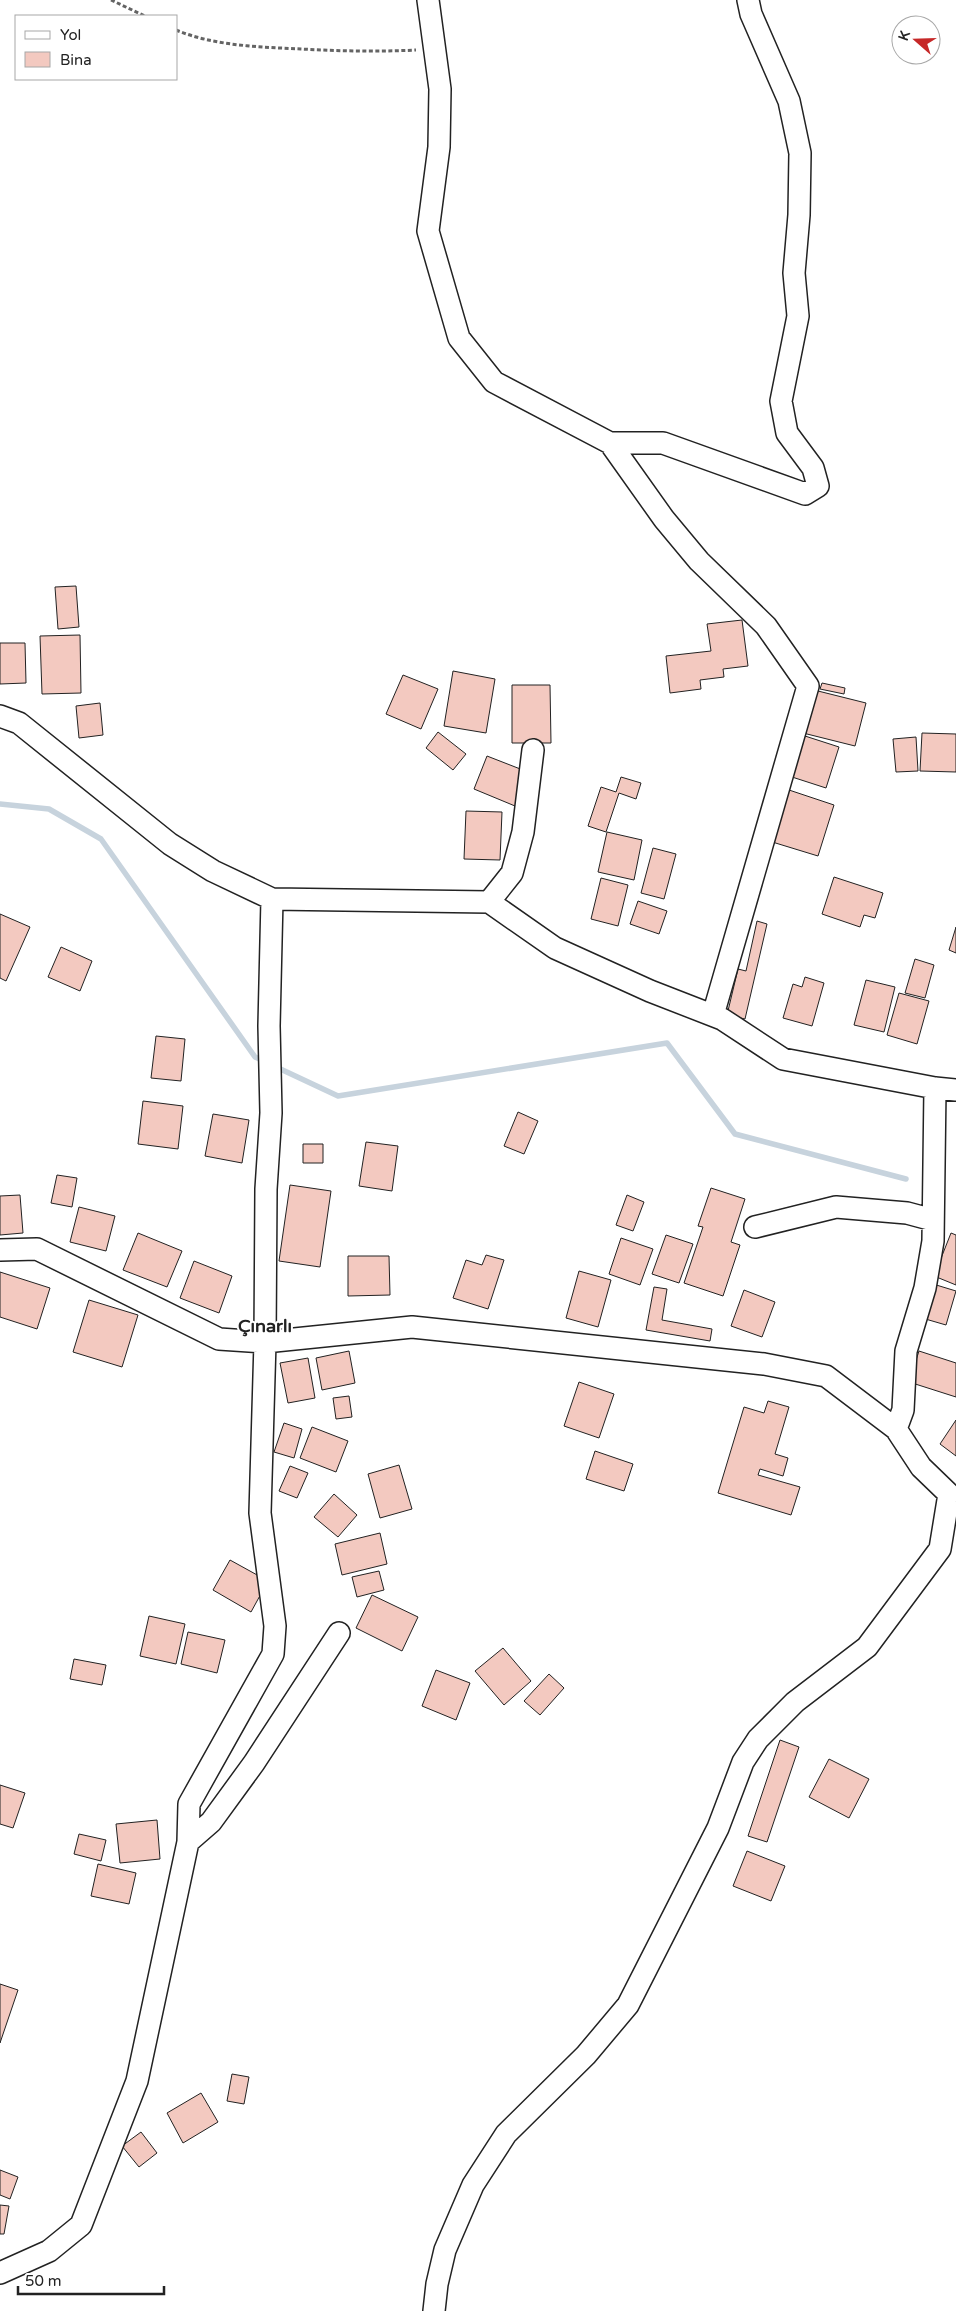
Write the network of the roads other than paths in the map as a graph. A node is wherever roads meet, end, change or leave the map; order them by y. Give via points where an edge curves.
1 (428, 0) edge
2 (748, 0) edge
3 (610, 443) junction
4 (0, 716) edge
5 (533, 750) dead end
6 (272, 899) junction
7 (489, 902) junction
8 (713, 1015) junction
9 (946, 1089) edge
10 (933, 1220) junction
11 (755, 1227) dead end
12 (0, 1250) edge
13 (265, 1342) junction
14 (896, 1428) junction
15 (952, 1493) edge
16 (339, 1633) dead end
17 (188, 1842) junction
18 (0, 2273) edge
19 (434, 2311) edge

1 - 3 street via 440,89 439,147 428,231 459,338 494,382
2 - 3 street via 789,101 800,153 794,273 798,316 781,401 787,433 813,468 818,486 805,494 663,443
3 - 8 street via 664,519 699,561 766,626 808,686
4 - 6 street via 19,723 170,844
5 - 7 street via 523,832 512,873
6 - 7 street
6 - 13 street
7 - 8 street via 554,948
8 - 9 street via 783,1059
9 - 10 street
10 - 11 street via 907,1213 836,1207
10 - 14 street via 925,1288 906,1351 903,1410
12 - 13 street via 37,1249 219,1339
13 - 14 street via 412,1326 764,1364 826,1376
13 - 17 street via 260,1513 275,1626 273,1654 189,1804
14 - 15 street via 921,1467
15 - 19 street via 940,1549 867,1647 795,1702 758,1739 743,1762 718,1828 628,2005 586,2055 506,2134 473,2185 445,2250
16 - 17 street via 254,1764 211,1822
17 - 18 street via 137,2081 81,2225 49,2251

